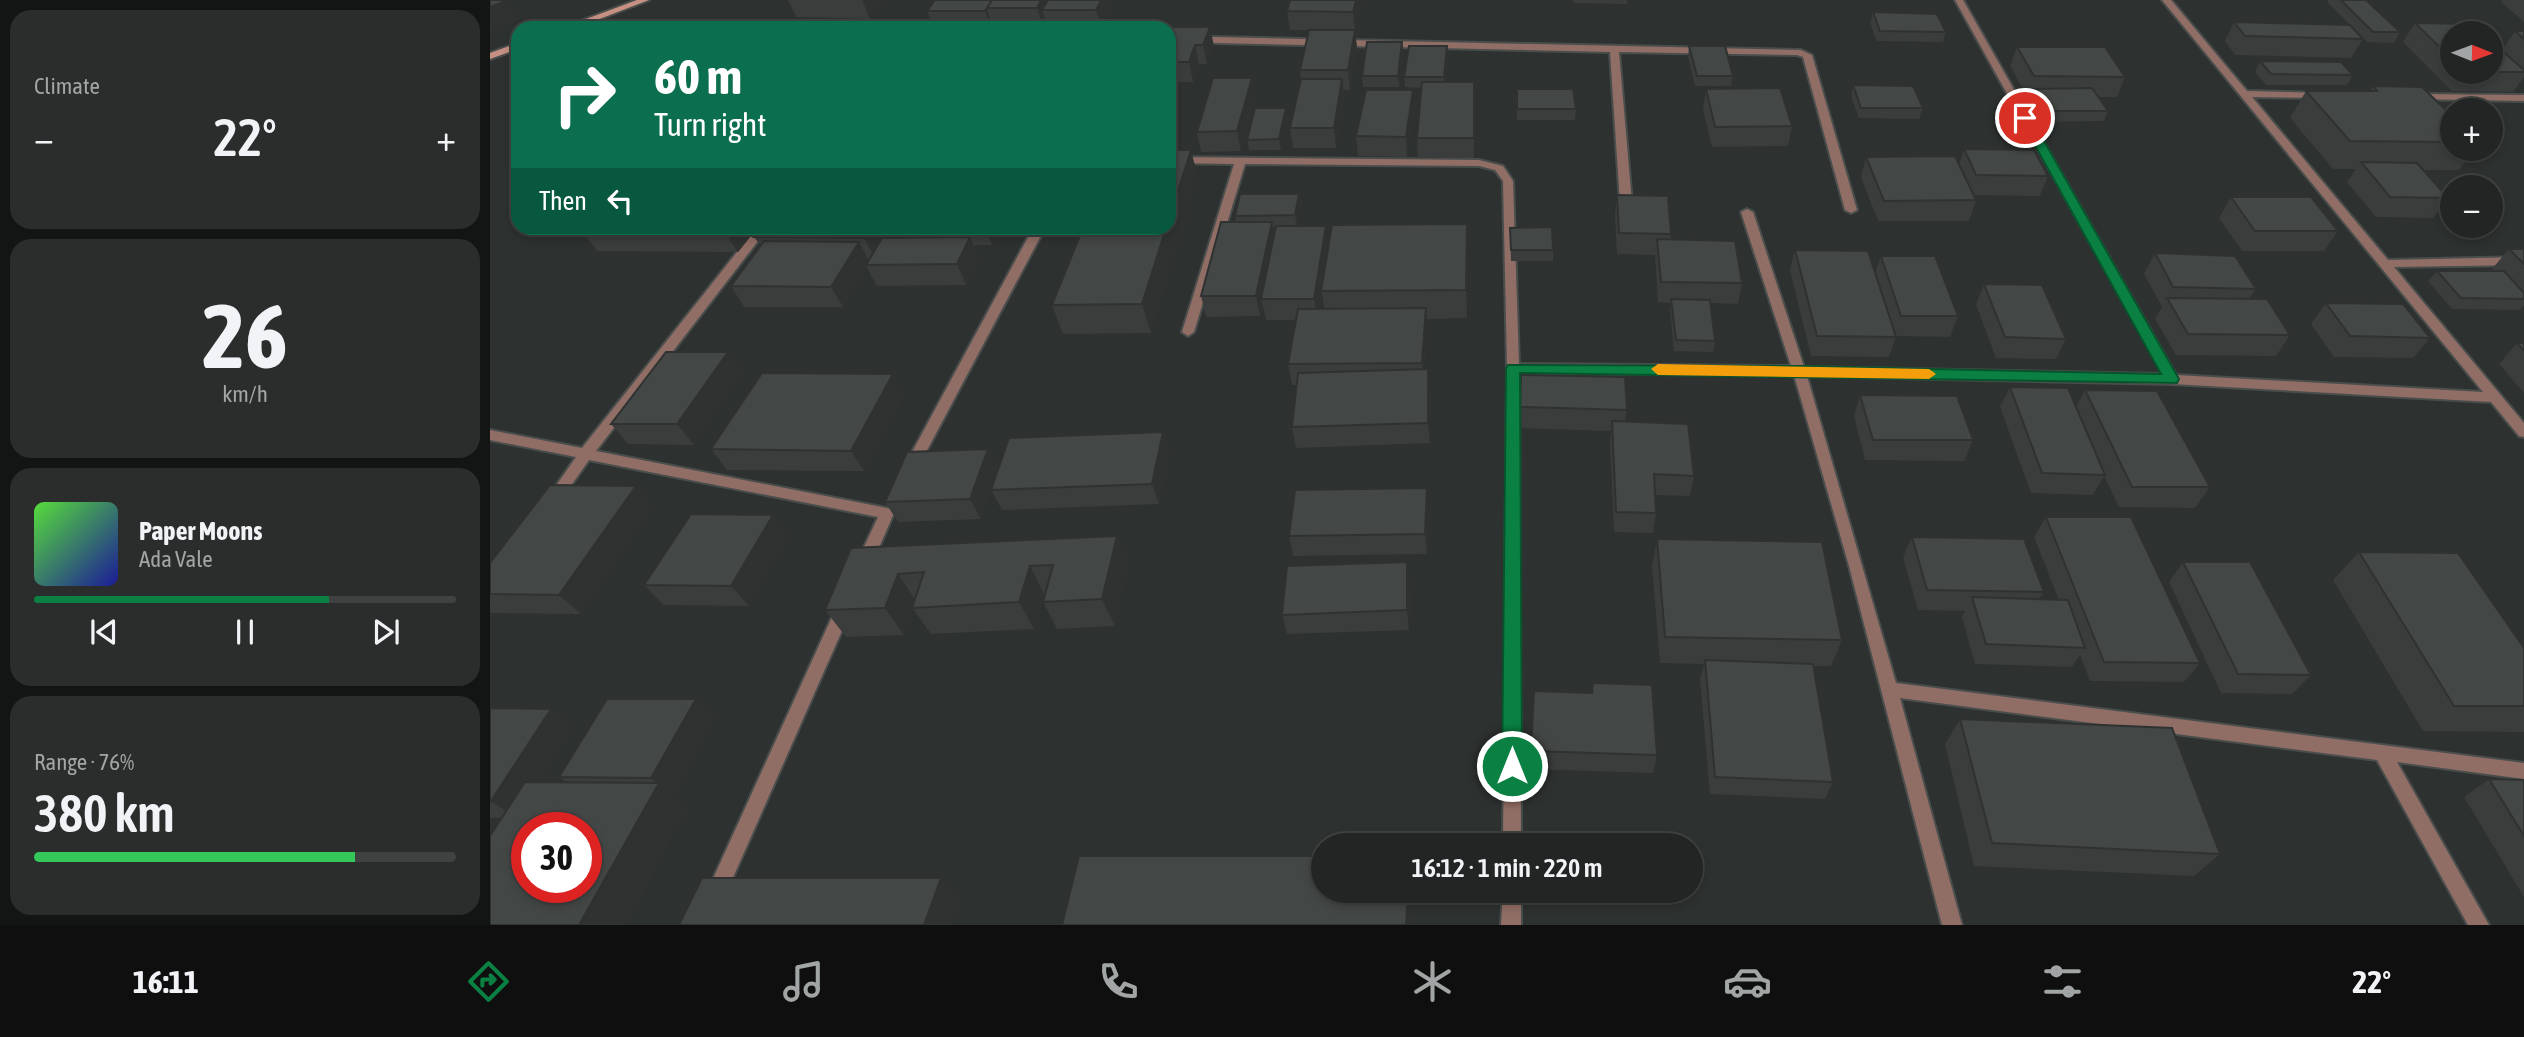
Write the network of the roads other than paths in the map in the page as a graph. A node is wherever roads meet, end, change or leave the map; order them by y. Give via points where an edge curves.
1 (645, 0) edge
2 (1959, 0) edge
3 (2166, 0) edge
4 (586, 21) edge
5 (1176, 39) edge
6 (511, 48) edge
7 (1614, 49) junction
8 (490, 56) edge
9 (2244, 94) junction
10 (2337, 96) edge
11 (2404, 97) edge
12 (2524, 98) edge
13 (1176, 160) edge
14 (1241, 160) junction
15 (1626, 204) edge
16 (1850, 210) dead end
17 (1748, 212) dead end
18 (757, 235) edge
19 (1035, 235) edge
20 (2524, 261) edge
21 (2383, 264) junction
22 (1188, 332) dead end
23 (1513, 368) junction
24 (1800, 371) junction
25 (2172, 379) junction
26 (2493, 397) junction
27 (2524, 432) edge
28 (490, 435) edge
29 (587, 452) junction
30 (906, 477) edge
31 (542, 516) edge
32 (1890, 689) junction
33 (2381, 751) junction
34 (2524, 771) edge
35 (1512, 833) edge
36 (1512, 903) edge
37 (702, 925) edge
38 (1511, 925) edge
39 (1952, 925) edge
40 (2479, 925) edge

1 - 4 main road
2 - 25 street
3 - 9 street
5 - 7 street
6 - 8 main road
7 - 15 street
7 - 16 street via 1807,55
9 - 10 street
9 - 21 street
11 - 12 street
13 - 14 street
14 - 22 street
14 - 23 street via 1479,163 1499,168 1508,181
17 - 24 street
18 - 29 street
19 - 30 street
20 - 21 street
21 - 26 street
23 - 24 street
23 - 35 street
24 - 25 street
24 - 32 street
25 - 26 street
26 - 27 street
28 - 29 street
29 - 31 street
29 - 37 street via 890,507
32 - 33 street
32 - 39 street
33 - 34 street
33 - 40 street
36 - 38 street

